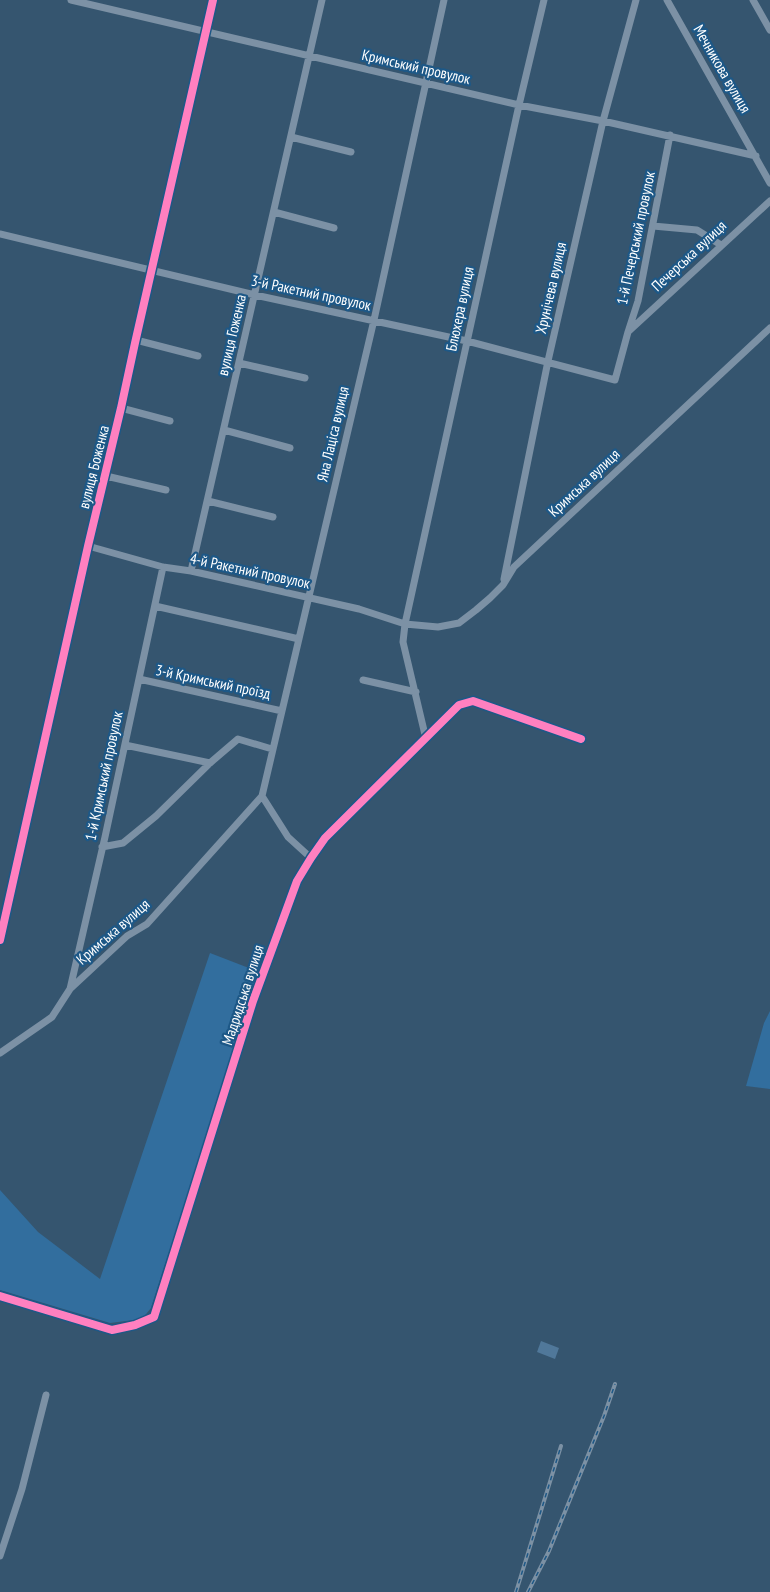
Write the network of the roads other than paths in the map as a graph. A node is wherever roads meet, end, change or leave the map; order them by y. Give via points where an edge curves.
1 (71, 0) edge
2 (213, 0) edge
3 (322, 0) edge
4 (444, 0) edge
5 (544, 0) edge
6 (636, 0) edge
7 (667, 0) edge
8 (753, 0) edge
9 (770, 30) edge
10 (206, 31) junction
11 (310, 57) junction
12 (426, 83) junction
13 (519, 105) junction
14 (603, 121) junction
15 (670, 135) junction
16 (291, 137) junction
17 (351, 152) dead end
18 (756, 156) junction
19 (770, 183) edge
20 (770, 201) edge
21 (274, 212) junction
22 (653, 226) junction
23 (334, 228) dead end
24 (0, 234) edge
25 (721, 245) junction
26 (152, 270) junction
27 (255, 295) junction
28 (374, 320) junction
29 (770, 328) edge
30 (628, 333) junction
31 (135, 340) junction
32 (467, 341) junction
33 (198, 356) dead end
34 (548, 361) junction
35 (239, 363) junction
36 (305, 378) dead end
37 (615, 380) joint
38 (122, 408) junction
39 (170, 421) dead end
40 (224, 430) junction
41 (290, 448) dead end
42 (106, 476) junction
43 (166, 490) dead end
44 (208, 501) junction
45 (273, 517) dead end
46 (88, 546) junction
47 (163, 567) junction
48 (191, 571) junction
49 (503, 585) junction
50 (308, 598) junction
51 (155, 606) junction
52 (405, 624) junction
53 (299, 639) junction
54 (139, 679) junction
55 (363, 680) dead end
56 (416, 692) junction
57 (282, 711) junction
58 (426, 739) junction
59 (581, 739) dead end
60 (125, 745) junction
61 (272, 749) junction
62 (210, 764) junction
63 (262, 796) junction
64 (102, 847) junction
65 (311, 858) junction
66 (0, 940) edge
67 (70, 989) junction
68 (0, 1053) edge
69 (0, 1296) edge
70 (46, 1395) dead end
71 (0, 1556) edge

1 - 10 street, Кримський провулок
2 - 10 street, вулиця Боженка
3 - 11 street, вулиця Гоженка
4 - 12 street, Яна Лаціса вулиця
5 - 13 street, Блюхера вулиця
6 - 14 street, Хрунічева вулиця
7 - 18 street, Мечникова вулиця
8 - 9 street
10 - 11 street, Кримський провулок
10 - 26 street, вулиця Боженка
11 - 12 street, Кримський провулок
11 - 16 street, вулиця Гоженка
12 - 13 street, Кримський провулок
12 - 28 street, Яна Лаціса вулиця
13 - 14 street, Кримський провулок
13 - 32 street, Блюхера вулиця
14 - 15 street, Кримський провулок
14 - 34 street, Хрунічева вулиця
15 - 18 street, Кримський провулок
15 - 22 street, 1-й Печерський провулок
16 - 17 street
16 - 21 street, вулиця Гоженка
18 - 19 street, Мечникова вулиця
20 - 25 street, Печерська вулиця
21 - 23 street
21 - 27 street, вулиця Гоженка
22 - 25 street via 697,230
22 - 30 street, 1-й Печерський провулок
24 - 26 street, 3-й Ракетний провулок
25 - 30 street, Печерська вулиця
26 - 27 street, 3-й Ракетний провулок
26 - 31 street, вулиця Боженка
27 - 28 street, 3-й Ракетний провулок
27 - 35 street, вулиця Гоженка
28 - 32 street, 3-й Ракетний провулок
28 - 50 street, Яна Лаціса вулиця
29 - 49 street, Кримська вулиця via 514,567
30 - 37 street, 1-й Печерський провулок
31 - 33 street
31 - 38 street, вулиця Боженка
32 - 34 street, 3-й Ракетний провулок
32 - 52 street, Блюхера вулиця
34 - 37 street, 3-й Ракетний провулок
34 - 49 street, Хрунічева вулиця
35 - 36 street
35 - 40 street, вулиця Гоженка
38 - 39 street
38 - 42 street, вулиця Боженка
40 - 41 street
40 - 44 street, вулиця Гоженка
42 - 43 street
42 - 46 street, вулиця Боженка
44 - 45 street
44 - 48 street, вулиця Гоженка
46 - 47 street, 4-й Ракетний провулок
46 - 66 street, вулиця Боженка
47 - 48 street, 4-й Ракетний провулок
47 - 51 street, 1-й Кримський провулок
48 - 50 street, 4-й Ракетний провулок
49 - 52 street, Кримська вулиця via 459,623 438,627
50 - 52 street, 4-й Ракетний провулок
50 - 53 street, Яна Лаціса вулиця
51 - 53 street
51 - 54 street, 1-й Кримський провулок
52 - 56 street, Блюхера вулиця via 403,642
53 - 57 street, Яна Лаціса вулиця
54 - 57 street, 3-й Кримський проїзд
54 - 60 street, 1-й Кримський провулок
55 - 56 street
56 - 58 street, Блюхера вулиця
57 - 61 street, Яна Лаціса вулиця
58 - 59 street, Мадридська вулиця via 459,705 473,701
58 - 65 street, Мадридська вулиця via 325,838
60 - 62 street
60 - 64 street, 1-й Кримський провулок
61 - 62 street via 238,739
61 - 63 street, Яна Лаціса вулиця
62 - 64 street via 123,843
63 - 65 street via 288,837
63 - 67 street, Кримська вулиця via 147,924 127,936
64 - 67 street, 1-й Кримський провулок
65 - 69 street, Мадридська вулиця via 297,881 253,1001 154,1317 112,1330
67 - 68 street, Кримська вулиця via 52,1017
70 - 71 street

